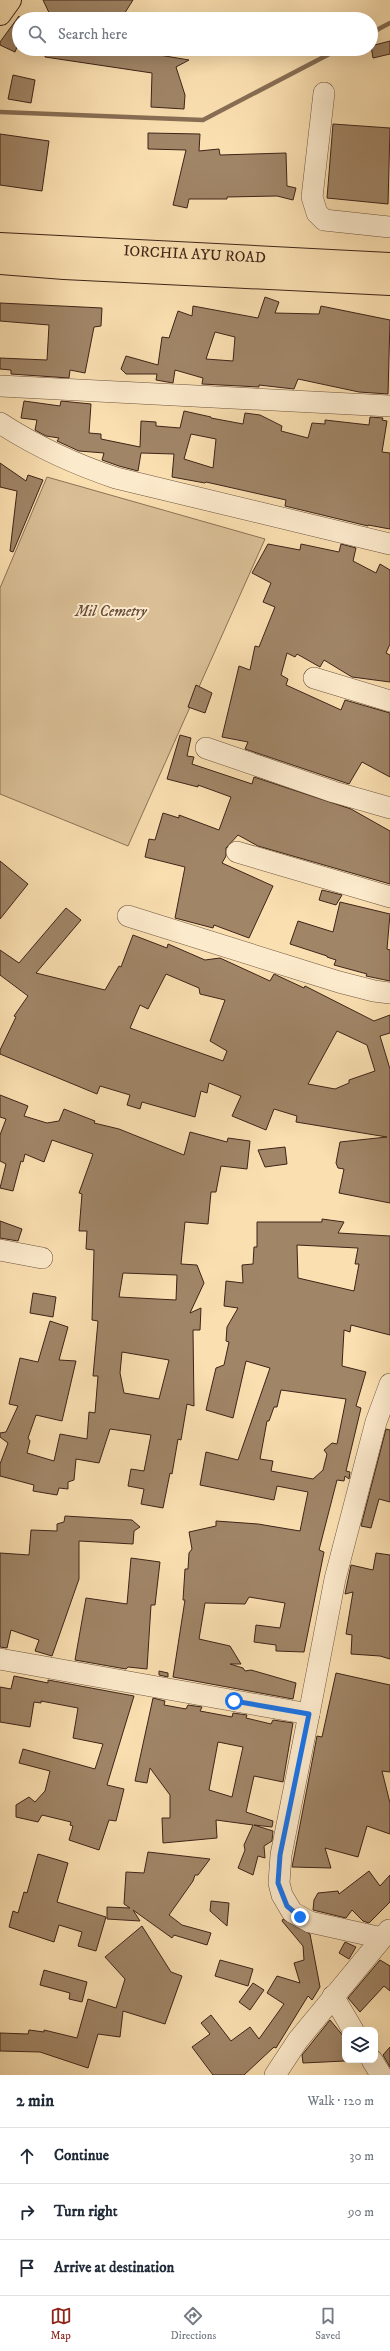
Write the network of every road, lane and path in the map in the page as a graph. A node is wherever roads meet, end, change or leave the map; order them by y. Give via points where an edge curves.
1 (10, 0) edge
2 (0, 14) edge
3 (324, 93) dead end
4 (390, 227) edge
5 (0, 244) edge
6 (0, 263) edge
7 (390, 264) edge
8 (390, 284) edge
9 (0, 386) edge
10 (390, 406) edge
11 (0, 423) edge
12 (390, 544) edge
13 (314, 678) dead end
14 (390, 701) edge
15 (206, 748) dead end
16 (390, 808) edge
17 (237, 852) dead end
18 (390, 897) edge
19 (128, 916) dead end
20 (390, 993) edge
21 (0, 1250) edge
22 (42, 1258) dead end
23 (390, 1384) edge
24 (0, 1659) edge
25 (309, 1714) junction
26 (386, 1933) edge
27 (333, 1996) junction
28 (352, 2027) edge
29 (374, 2063) edge
30 (275, 2075) edge
31 (381, 2075) edge

1 - 2 main road
3 - 4 street via 312,197 317,213 324,220
5 - 7 main road, IORCHIA AYU ROAD
6 - 8 main road
9 - 10 street
11 - 12 street via 40,448 116,478
13 - 14 street
15 - 16 street via 334,792
17 - 18 street
19 - 20 street via 338,982
21 - 22 street
23 - 25 street via 376,1422 335,1579
24 - 25 street
25 - 26 street via 280,1855 278,1883 282,1895 292,1912 310,1922
26 - 27 street
27 - 28 street
27 - 30 street via 298,2040
29 - 31 street

